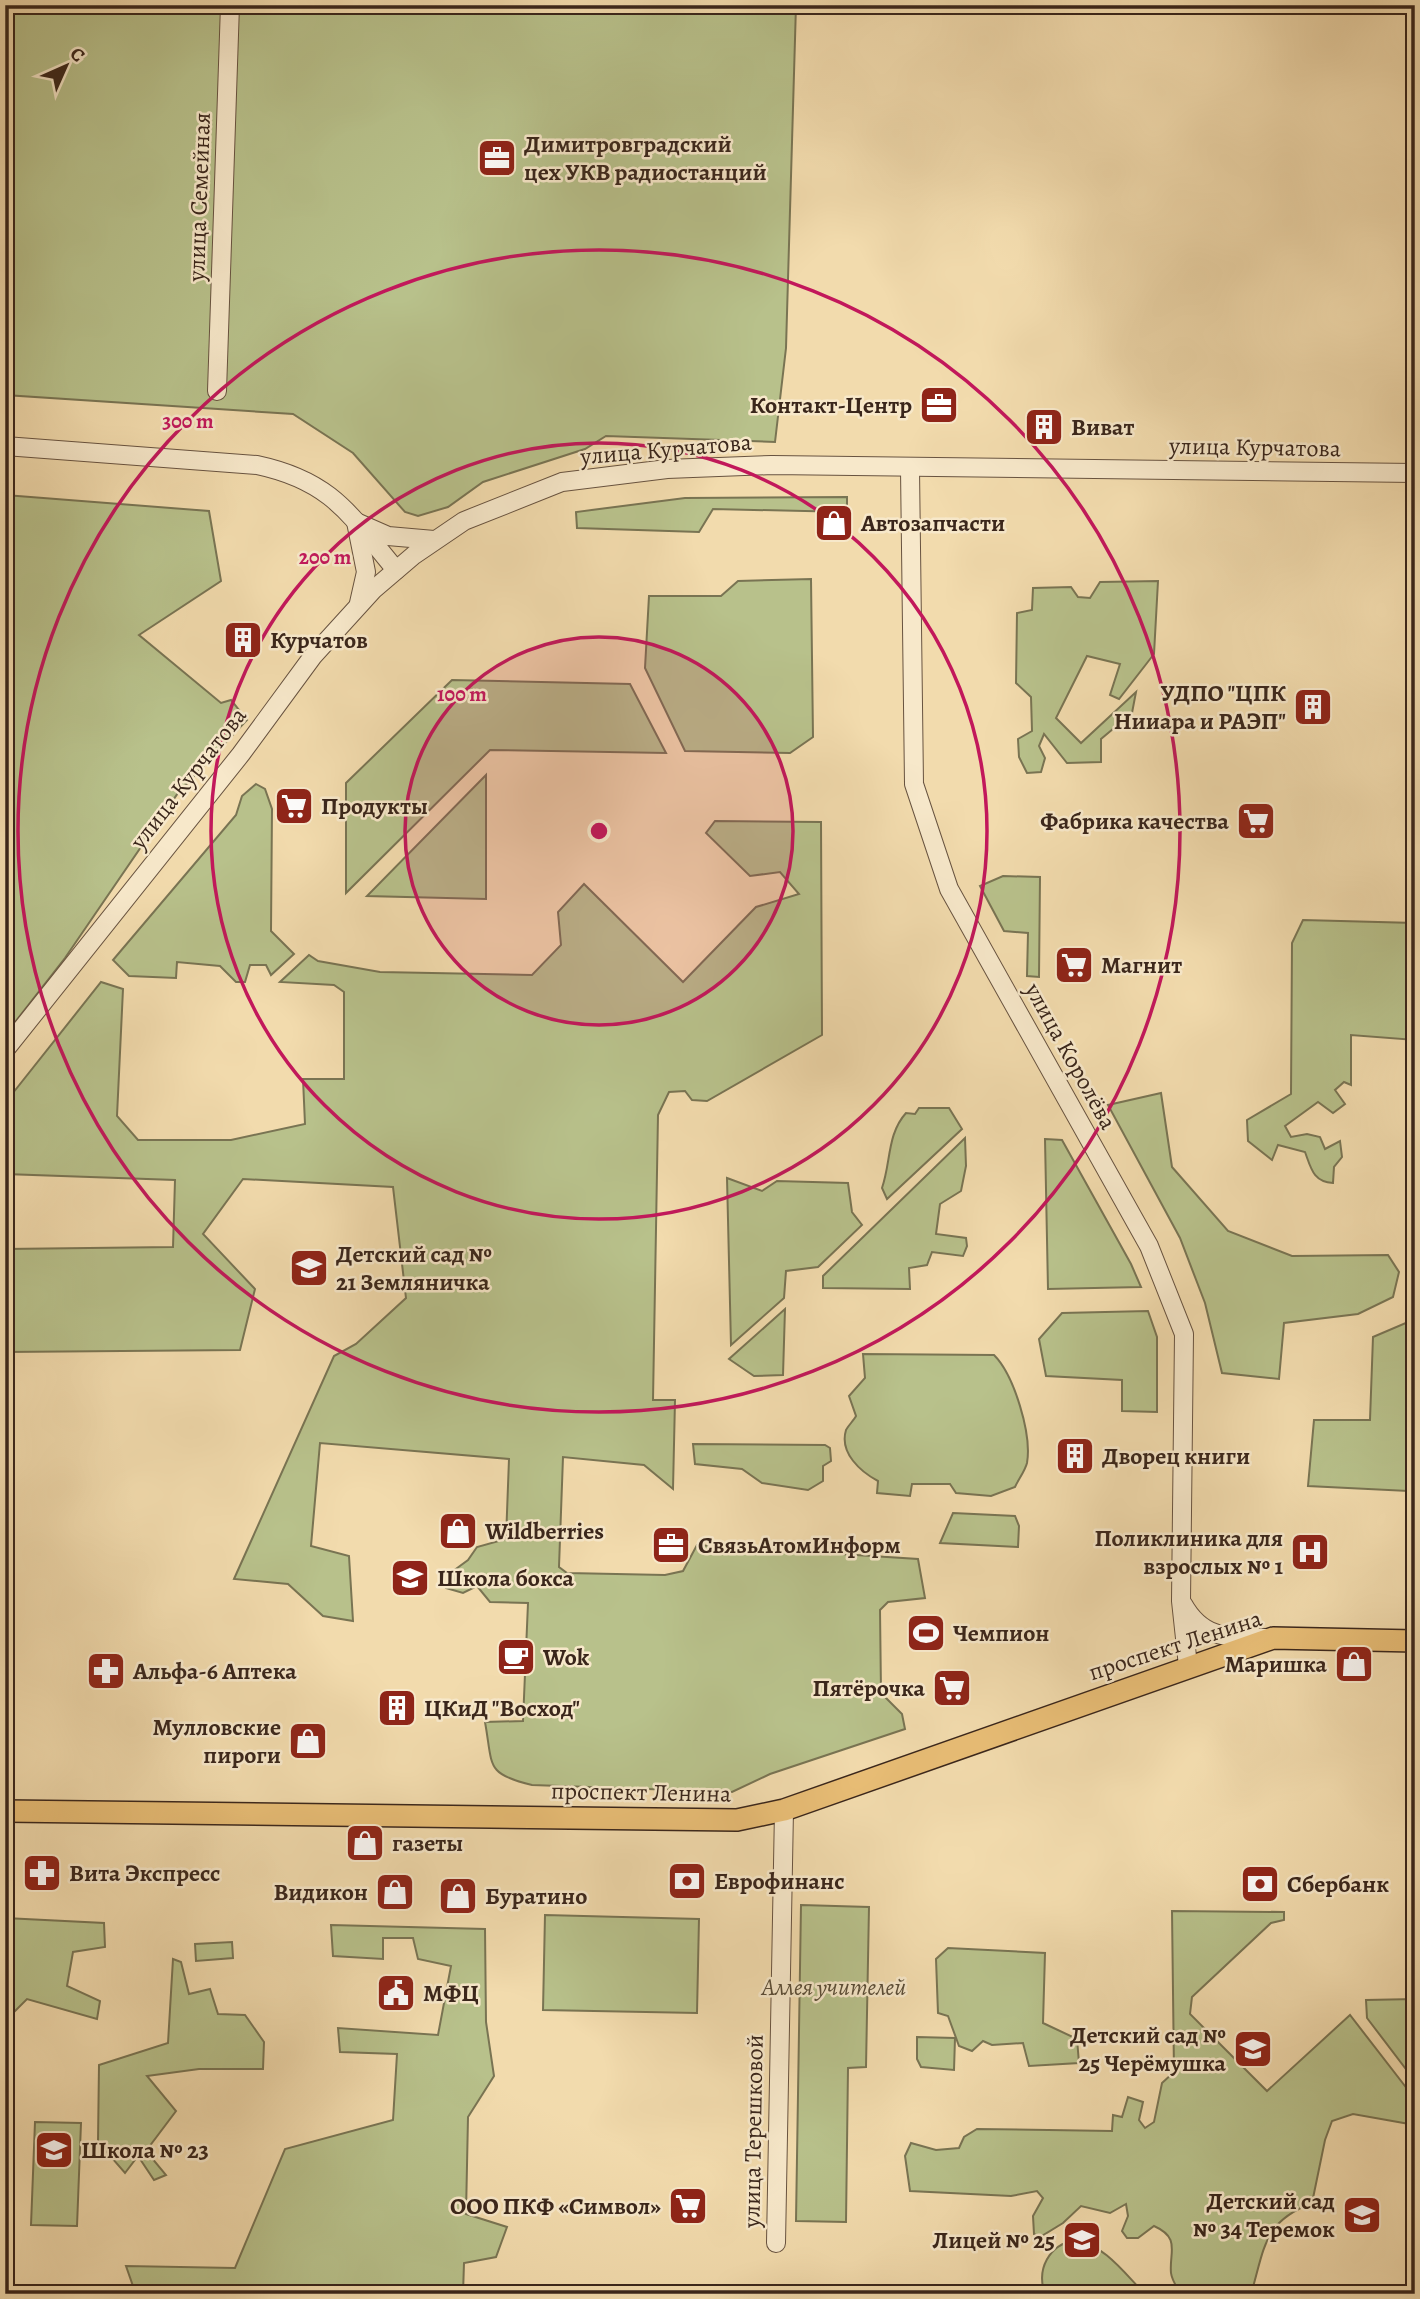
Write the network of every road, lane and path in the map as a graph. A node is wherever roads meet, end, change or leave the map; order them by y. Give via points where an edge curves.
1 (230, 5) edge
2 (217, 391) dead end
3 (5, 446) edge
4 (910, 469) junction
5 (1415, 473) edge
6 (356, 522) junction
7 (434, 540) junction
8 (396, 570) junction
9 (358, 606) junction
10 (5, 1051) edge
11 (1181, 1601) junction
12 (1273, 1638) junction
13 (1415, 1641) edge
14 (1188, 1666) junction
15 (784, 1810) junction
16 (5, 1811) edge
17 (776, 2244) dead end

1 - 2 street, улица Семейная
3 - 6 street via 268,467 322,489
4 - 5 street, улица Курчатова
4 - 7 street, улица Курчатова via 772,464 680,468 562,482 483,512
4 - 11 street, улица Королёва via 914,784 949,889 1149,1246 1184,1334
6 - 7 street via 402,539
6 - 8 street
6 - 9 street via 366,572
7 - 8 street, улица Курчатова
8 - 9 street, улица Курчатова
9 - 10 street, улица Курчатова via 313,656
11 - 12 street via 1193,1622 1211,1633
11 - 14 street, улица Королёва
12 - 13 main road, проспект Ленина
12 - 14 main road, проспект Ленина
14 - 15 main road, проспект Ленина
15 - 16 main road, проспект Ленина via 737,1820
15 - 17 street, улица Терешковой

